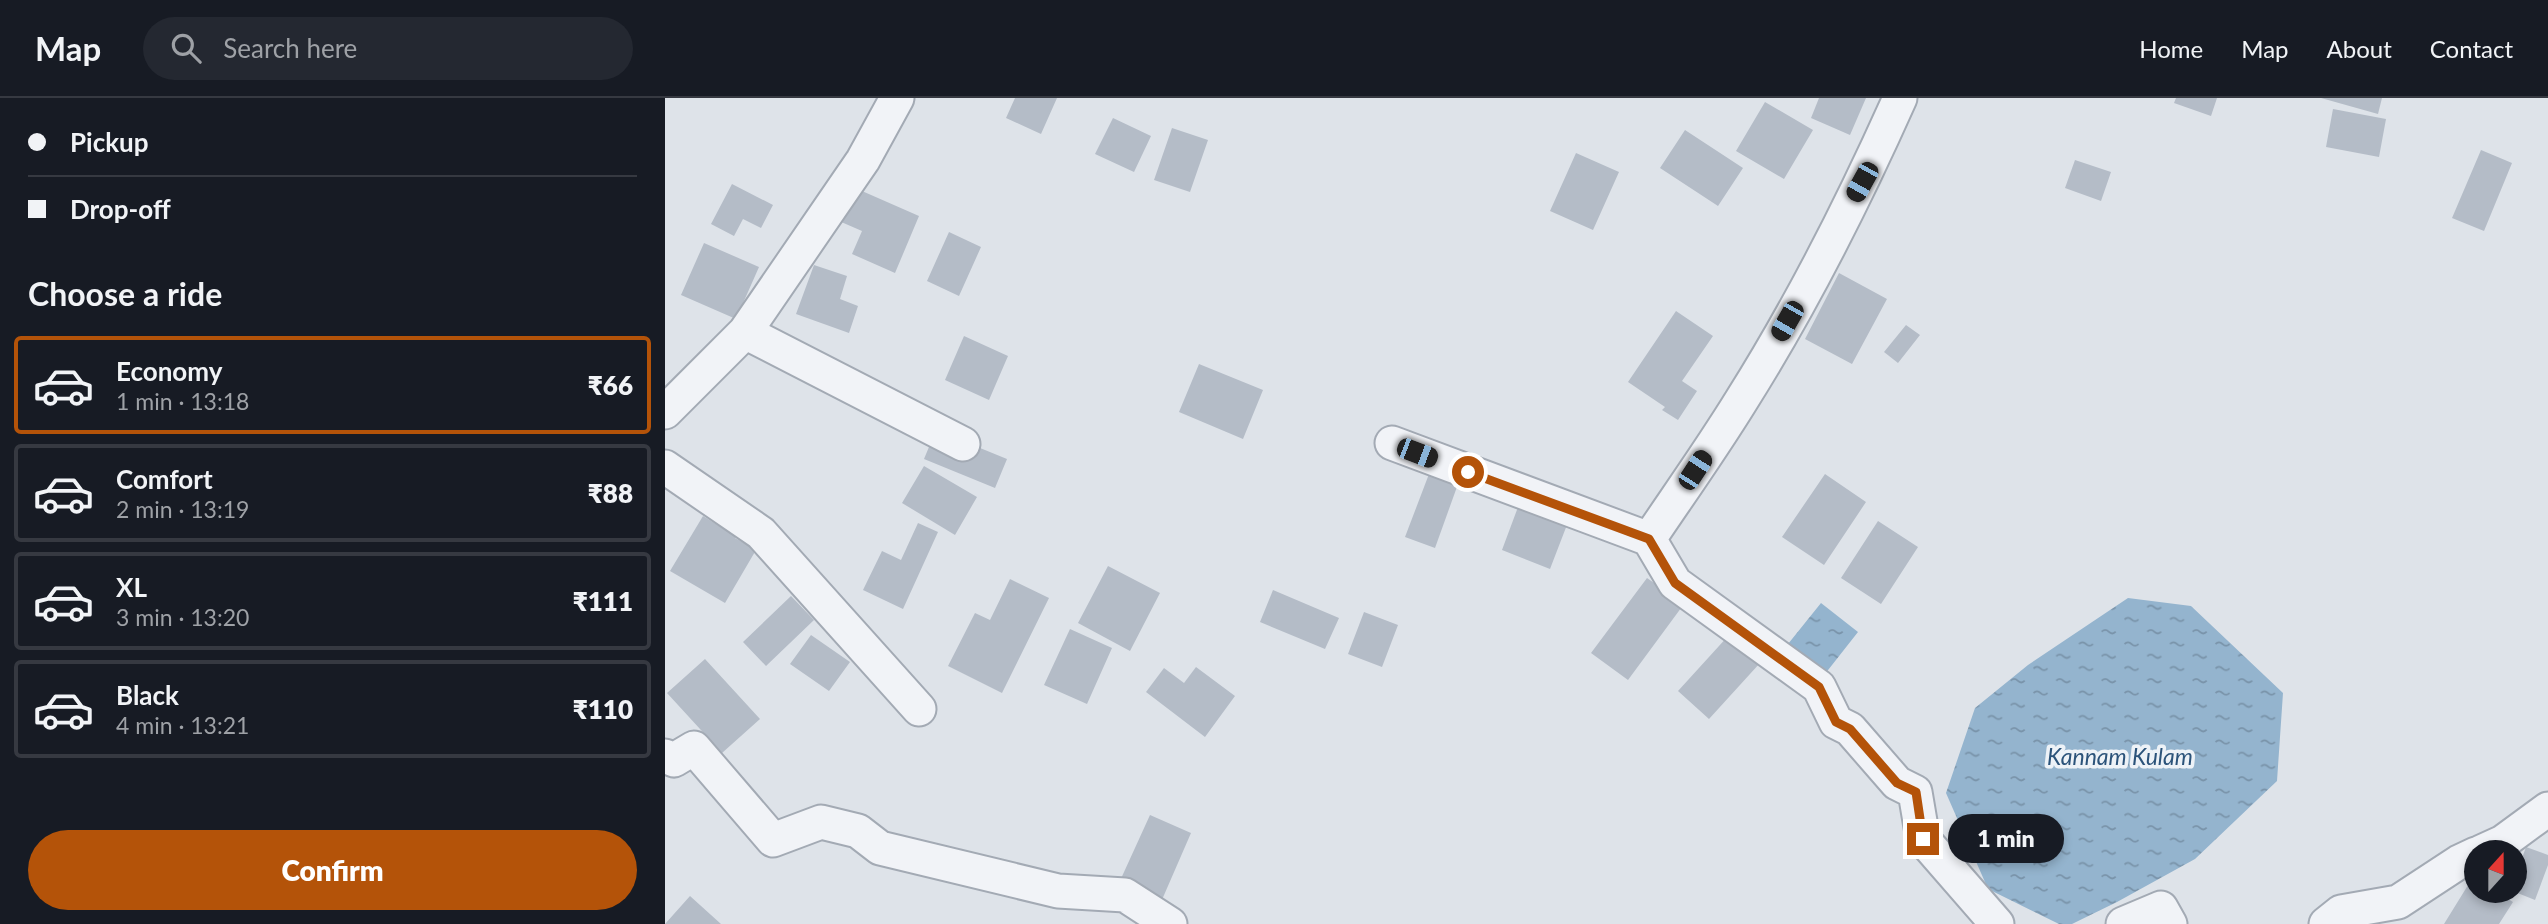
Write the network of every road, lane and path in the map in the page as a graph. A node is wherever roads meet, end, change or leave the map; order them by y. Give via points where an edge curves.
1 (897, 98) edge
2 (1900, 98) edge
3 (745, 332) junction
4 (665, 412) edge
5 (1392, 443) dead end
6 (963, 444) dead end
7 (665, 467) edge
8 (1649, 539) junction
9 (919, 709) dead end
10 (665, 756) edge
11 (2548, 809) edge
12 (2506, 840) edge
13 (2464, 860) edge
14 (1170, 924) edge
15 (1997, 924) edge
16 (2123, 924) edge
17 (2171, 924) edge
18 (2326, 924) edge

1 - 3 street via 863,160
2 - 8 street via 1862,182 1787,321 1742,400
3 - 4 street
3 - 6 street
5 - 8 street
7 - 9 street via 761,533
8 - 15 street via 1675,583 1819,687 1836,722 1850,729 1897,783 1916,792 1923,839
10 - 14 street via 674,760 694,748 773,840 821,822 857,831 880,848 1058,891 1125,895
11 - 12 street
13 - 18 street via 2398,902 2341,912
16 - 17 street via 2161,908

